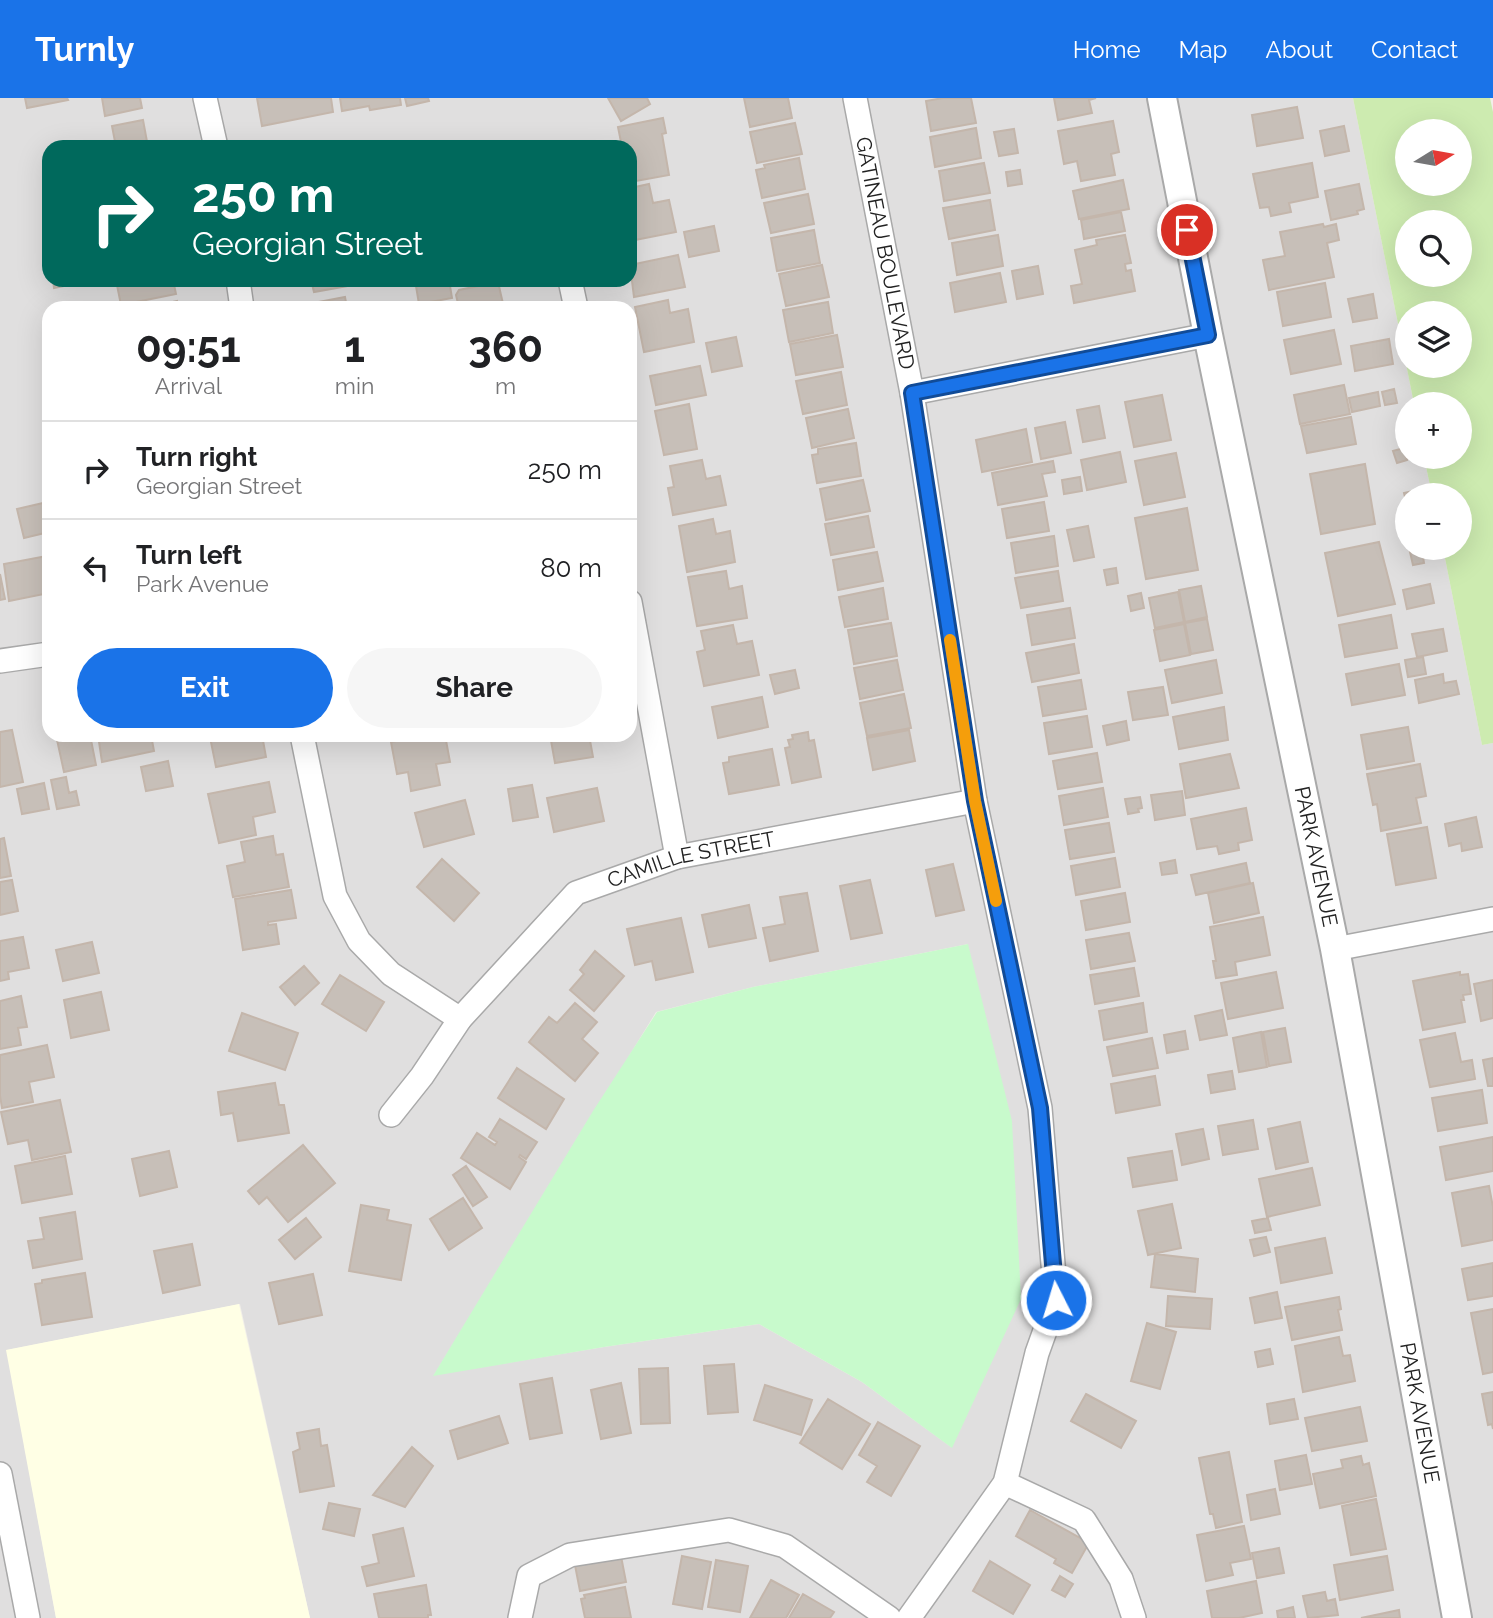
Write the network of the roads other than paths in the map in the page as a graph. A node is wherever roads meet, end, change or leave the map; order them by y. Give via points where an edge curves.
1 (205, 98) edge
2 (855, 98) edge
3 (1162, 98) edge
4 (214, 140) edge
5 (1208, 335) junction
6 (912, 393) junction
7 (637, 640) edge
8 (42, 655) edge
9 (0, 661) edge
10 (303, 742) edge
11 (975, 801) junction
12 (677, 857) junction
13 (1493, 919) edge
14 (1335, 949) junction
15 (460, 1019) junction
16 (391, 1115) dead end
17 (0, 1474) edge
18 (1005, 1483) junction
19 (28, 1618) edge
20 (520, 1618) edge
21 (889, 1618) edge
22 (909, 1618) edge
23 (1134, 1618) edge
24 (1457, 1618) edge

1 - 4 street
2 - 6 street, GATINEAU BOULEVARD
3 - 5 street, PARK AVENUE
5 - 6 street
5 - 14 street, PARK AVENUE
6 - 11 street, GATINEAU BOULEVARD
7 - 12 street
8 - 9 street
10 - 15 street via 335,896 359,942 391,974
11 - 12 street, CAMILLE STREET
11 - 18 street, GATINEAU BOULEVARD via 1040,1108 1056,1300 1037,1353
12 - 15 street, CAMILLE STREET via 576,893
13 - 14 street
14 - 24 street, PARK AVENUE
15 - 16 street, CAMILLE STREET
17 - 19 street
18 - 22 street, GATINEAU BOULEVARD
18 - 23 street via 1084,1520 1121,1579
20 - 21 street via 529,1576 570,1555 729,1530 785,1546

